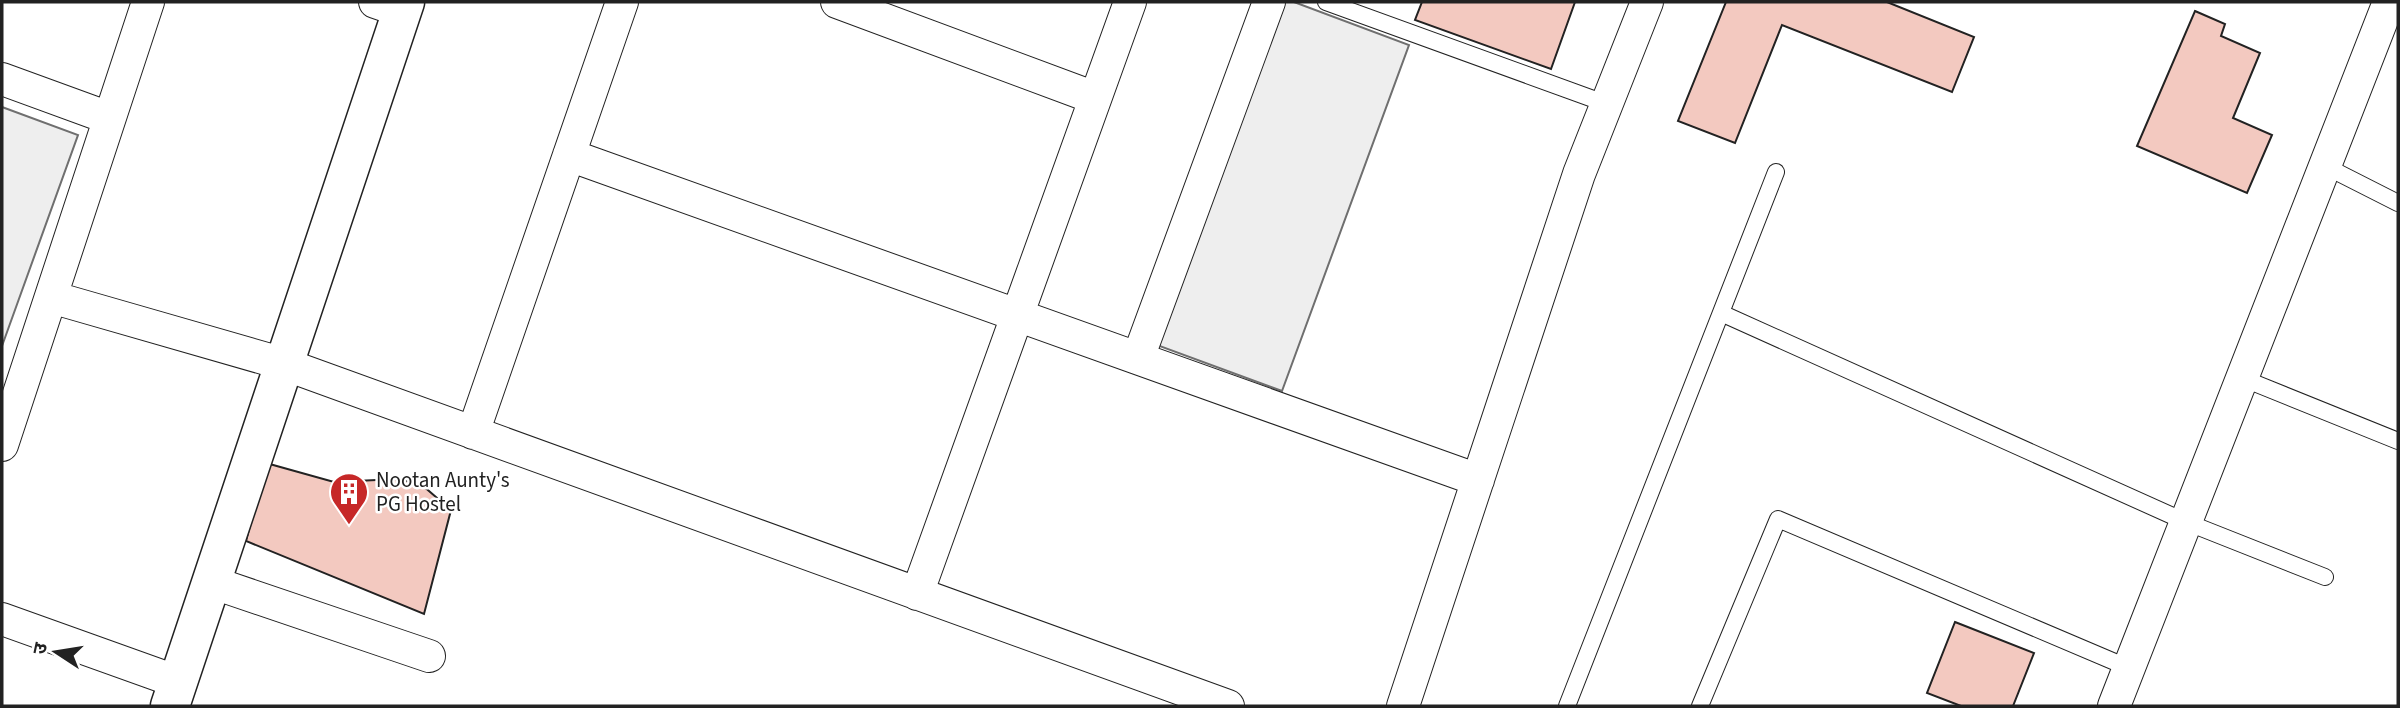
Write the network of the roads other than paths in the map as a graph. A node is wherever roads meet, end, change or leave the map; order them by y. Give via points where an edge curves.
1 (148, 2) edge
2 (622, 2) edge
3 (837, 2) edge
4 (1130, 2) edge
5 (1269, 2) edge
6 (1326, 2) edge
7 (1647, 2) edge
8 (2389, 2) edge
9 (394, 5) edge
10 (2, 79) edge
11 (1095, 98) junction
12 (1607, 104) junction
13 (109, 118) junction
14 (569, 155) junction
15 (2325, 166) junction
16 (1776, 172) dead end
17 (2398, 203) edge
18 (51, 297) junction
19 (1721, 313) junction
20 (1017, 314) junction
21 (1138, 358) junction
22 (284, 364) junction
23 (2242, 378) junction
24 (11, 386) edge
25 (473, 433) junction
26 (2398, 441) edge
27 (2, 445) edge
28 (1478, 480) junction
29 (2186, 522) junction
30 (2325, 577) dead end
31 (211, 582) junction
32 (917, 594) junction
33 (2, 619) edge
34 (429, 656) dead end
35 (2129, 668) junction
36 (174, 694) edge
37 (2119, 705) edge
38 (1228, 706) edge
39 (1403, 706) edge
40 (1567, 706) edge
41 (1699, 706) edge

1 - 13 street
2 - 14 street
3 - 11 street
4 - 11 street
5 - 21 street
6 - 12 lane
7 - 12 street
8 - 15 street
9 - 22 street
10 - 13 street
11 - 20 street
12 - 28 street via 1579,174
13 - 18 street
14 - 20 street
14 - 25 street
15 - 17 lane
15 - 23 street
16 - 19 lane
18 - 22 street
18 - 24 street
19 - 29 lane
19 - 40 lane
20 - 21 street
20 - 32 street
21 - 28 street
22 - 25 street
22 - 31 street
23 - 26 lane
23 - 29 street
24 - 27 street
25 - 32 street
28 - 39 street
29 - 30 lane
29 - 35 street
31 - 34 street
31 - 36 street
32 - 38 street
33 - 36 street
35 - 37 street
35 - 41 lane via 1778,519

